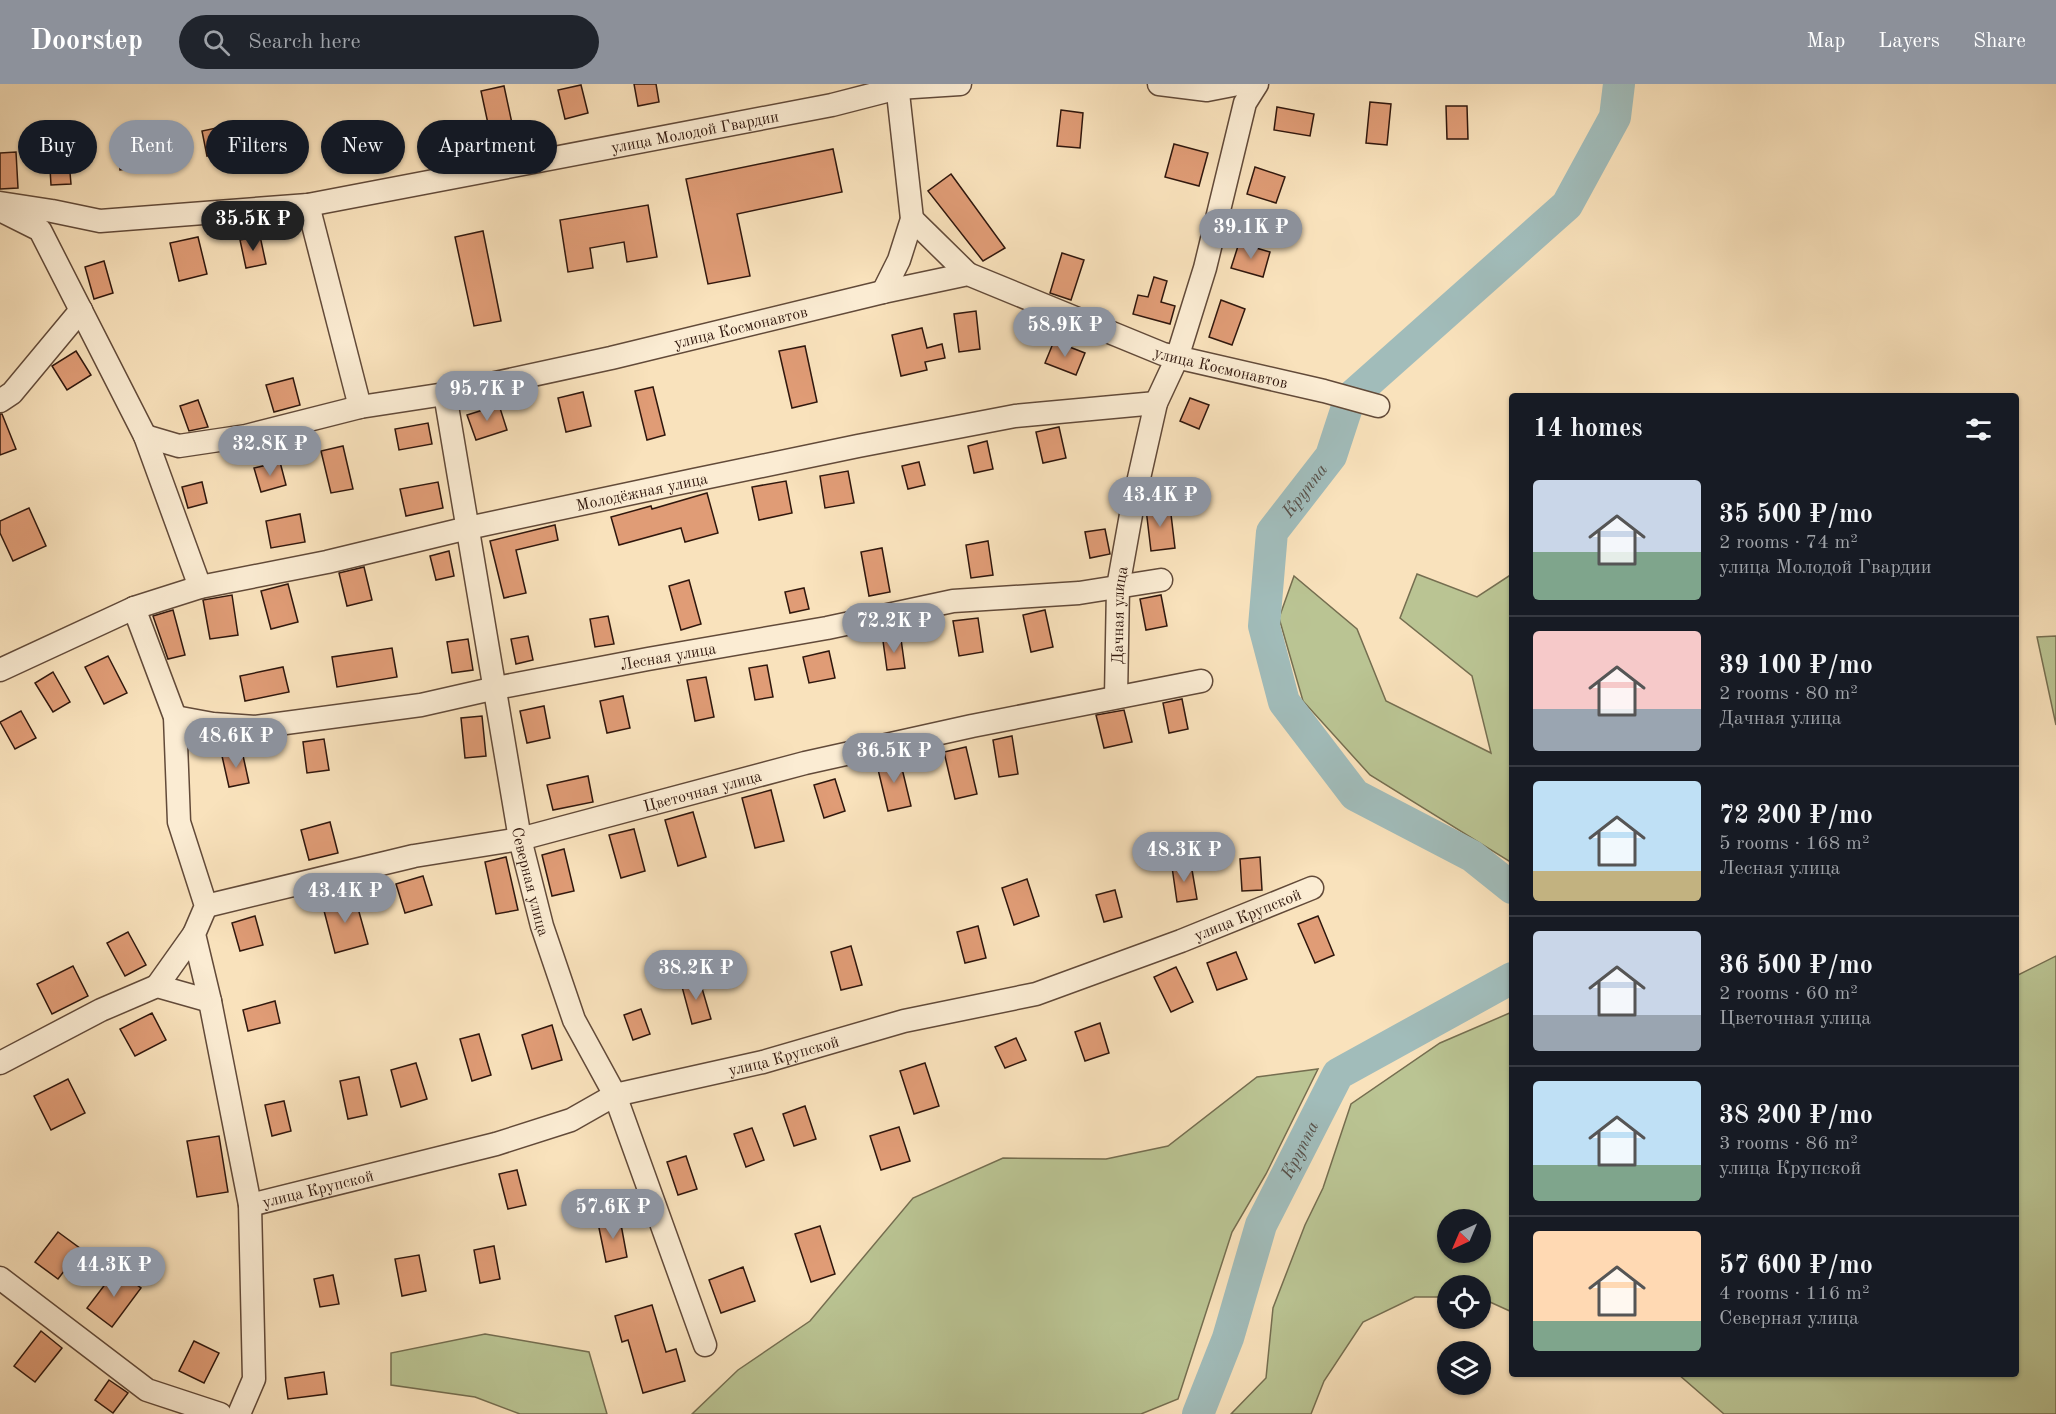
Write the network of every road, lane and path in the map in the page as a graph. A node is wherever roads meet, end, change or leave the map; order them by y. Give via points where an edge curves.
1 (960, 84) edge
2 (1159, 84) edge
3 (1238, 84) edge
4 (1257, 84) edge
5 (898, 86) edge
6 (1207, 90) junction
7 (1240, 124) junction
8 (0, 203) edge
9 (308, 205) junction
10 (0, 210) edge
11 (912, 219) junction
12 (968, 274) junction
13 (883, 292) junction
14 (81, 310) junction
15 (1177, 357) junction
16 (445, 394) junction
17 (0, 401) edge
18 (1156, 403) junction
19 (1378, 406) dead end
20 (360, 408) junction
21 (146, 436) junction
22 (468, 528) junction
23 (1161, 580) dead end
24 (200, 587) junction
25 (1118, 587) junction
26 (134, 608) junction
27 (0, 670) edge
28 (1201, 681) dead end
29 (496, 688) junction
30 (1116, 697) junction
31 (175, 717) junction
32 (520, 839) junction
33 (1312, 888) dead end
34 (206, 906) junction
35 (194, 934) junction
36 (158, 986) junction
37 (210, 1001) junction
38 (0, 1063) edge
39 (615, 1095) junction
40 (250, 1205) junction
41 (0, 1278) edge
42 (705, 1345) dead end
43 (220, 1414) edge
44 (239, 1414) edge

1 - 5 street, улица Молодой Гвардии
2 - 6 street
3 - 6 street
4 - 7 street, Дачная улица via 1245,103
5 - 9 street, улица Молодой Гвардии via 832,105
5 - 11 street
6 - 7 street via 1221,96
7 - 15 street, Дачная улица via 1205,268
8 - 9 street, улица Молодой Гвардии via 100,221
9 - 20 street
10 - 14 street via 40,230
11 - 12 street
11 - 13 street via 899,261
12 - 13 street, улица Космонавтов
12 - 15 street, улица Космонавтов
13 - 16 street, улица Космонавтов via 622,356
14 - 17 street via 12,393
14 - 21 street
15 - 18 street, Дачная улица
15 - 19 street, улица Космонавтов
16 - 20 street, улица Космонавтов
16 - 22 street, Северная улица
18 - 22 street, Молодёжная улица via 1015,416
18 - 25 street, Дачная улица
20 - 21 street, улица Космонавтов via 246,436 179,446
21 - 24 street
22 - 24 street, Молодёжная улица
22 - 29 street, Северная улица
23 - 25 street, Лесная улица
24 - 26 street, Молодёжная улица
25 - 29 street, Лесная улица via 953,601
25 - 30 street, Дачная улица
26 - 27 street, Молодёжная улица
26 - 31 street
28 - 30 street, Цветочная улица
29 - 31 street, Лесная улица via 421,705 255,727
29 - 32 street, Северная улица
30 - 32 street, Цветочная улица via 804,763
31 - 34 street via 179,822
32 - 34 street, Цветочная улица via 414,856
32 - 39 street, Северная улица via 542,926 574,1020
33 - 39 street, улица Крупской via 1036,994 904,1022 763,1062
34 - 35 street
35 - 36 street
35 - 37 street
36 - 37 street
36 - 38 street via 101,1010
37 - 40 street
39 - 40 street, улица Крупской via 571,1120 496,1144
39 - 42 street, Северная улица
40 - 44 street via 254,1379
41 - 43 street via 147,1390

